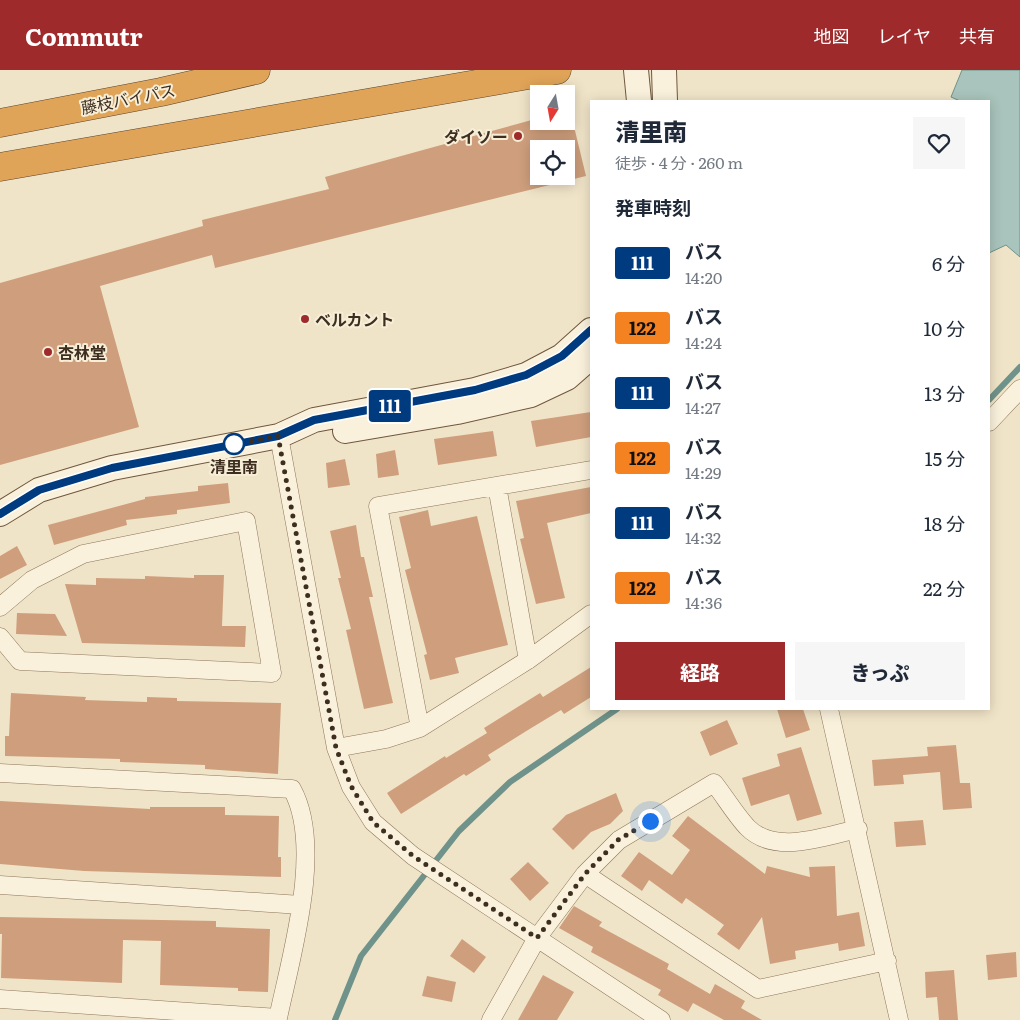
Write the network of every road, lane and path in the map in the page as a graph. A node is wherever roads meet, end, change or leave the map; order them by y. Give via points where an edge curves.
1 (256, 70) edge
2 (557, 70) edge
3 (636, 70) edge
4 (664, 70) edge
5 (640, 100) edge
6 (666, 100) edge
7 (0, 123) edge
8 (0, 167) edge
9 (590, 331) edge
10 (590, 358) edge
11 (1020, 389) edge
12 (990, 421) edge
13 (278, 436) junction
14 (590, 470) edge
15 (497, 486) junction
16 (0, 514) edge
17 (0, 607) edge
18 (590, 615) edge
19 (0, 637) edge
20 (528, 660) junction
21 (829, 710) edge
22 (420, 728) junction
23 (336, 748) junction
24 (0, 773) edge
25 (858, 829) junction
26 (585, 874) junction
27 (0, 885) edge
28 (301, 905) junction
29 (537, 938) junction
30 (887, 961) junction
31 (0, 999) edge
32 (491, 1020) edge
33 (661, 1020) edge
34 (899, 1020) edge

1 - 7 highway, 藤枝バイパス
2 - 8 highway
3 - 5 main road
4 - 6 main road
9 - 13 main road via 562,356 526,375 475,390 314,420
10 - 13 main road via 567,378 531,395 457,412 309,438
11 - 12 street
13 - 16 main road via 112,468 39,490
13 - 23 street
14 - 15 street
15 - 20 street
15 - 22 street via 378,506
17 - 19 street via 32,580 83,554 246,521 272,673 20,661
18 - 20 street
20 - 22 street
21 - 25 street
22 - 23 street via 386,739
23 - 29 street via 351,786 373,822 413,856
24 - 28 street via 292,789 301,805 306,871
25 - 26 street via 795,842 765,840 747,827 714,783 618,840
25 - 30 street
26 - 29 street
26 - 30 street via 758,989
27 - 28 street
28 - 31 street via 278,1018
29 - 32 street
29 - 33 street
30 - 34 street

